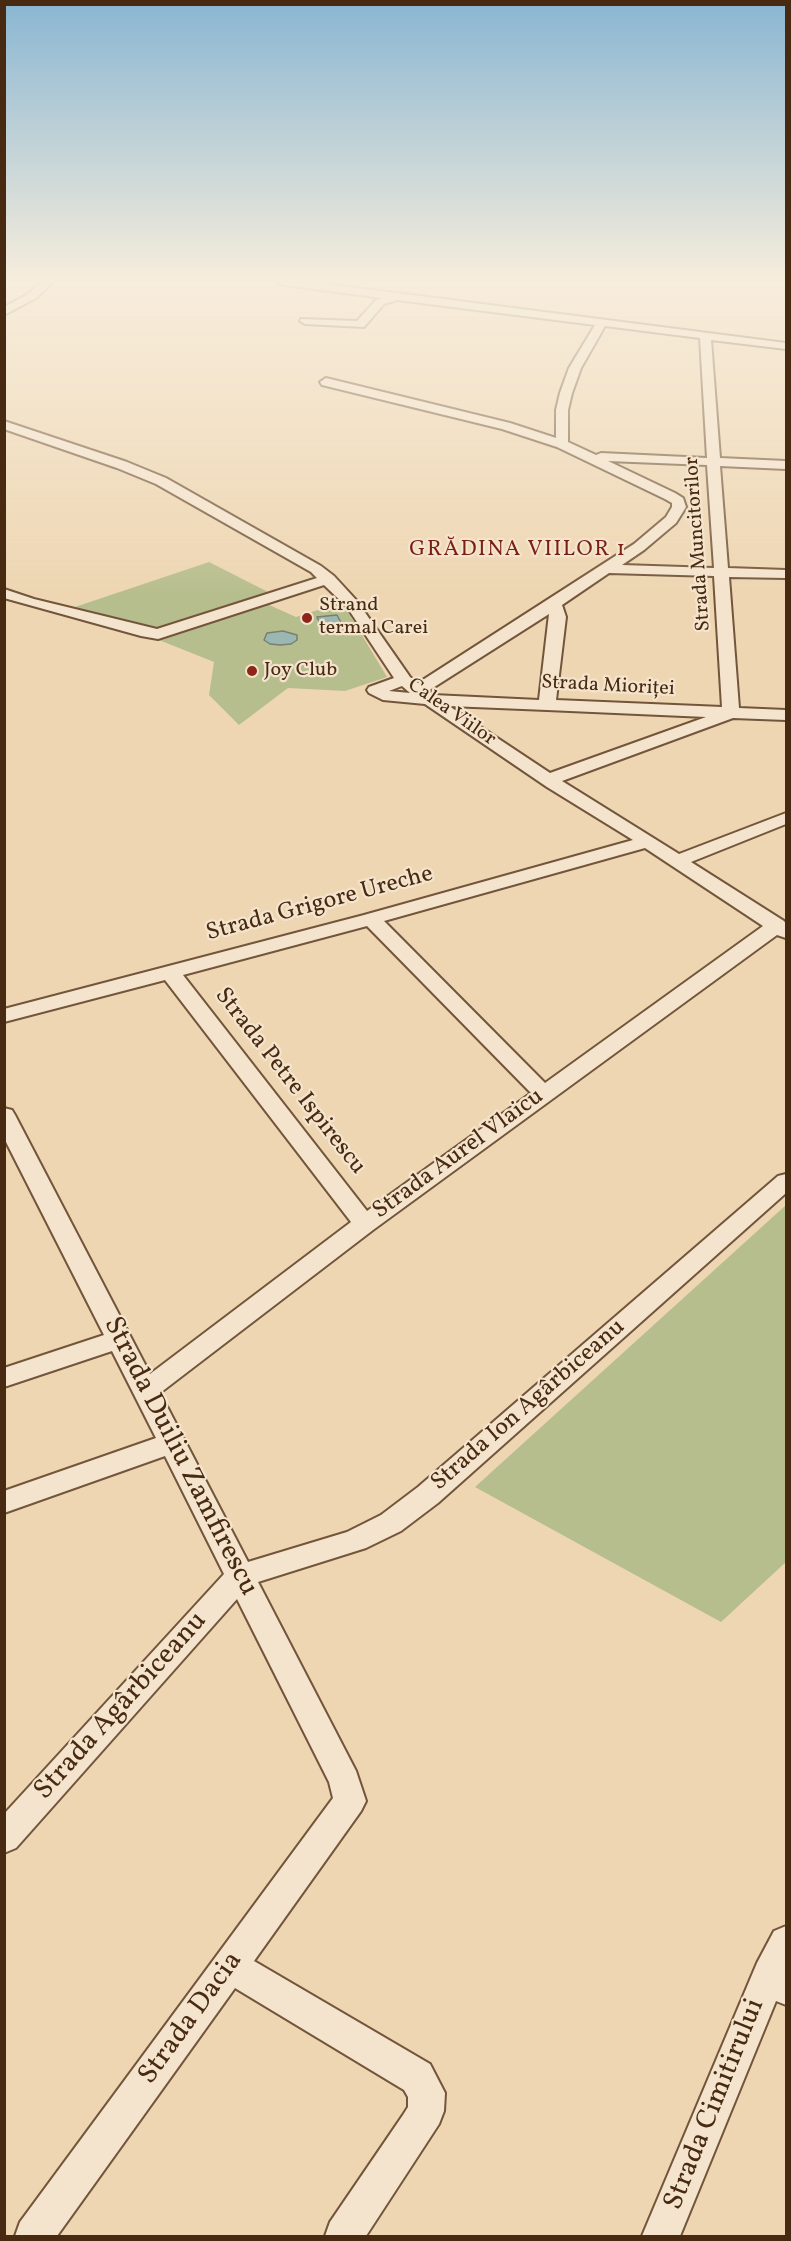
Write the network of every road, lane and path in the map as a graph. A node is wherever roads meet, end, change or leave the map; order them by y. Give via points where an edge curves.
1 (345, 387) edge
2 (568, 387) edge
3 (708, 387) edge
4 (4, 425) edge
5 (562, 444) junction
6 (585, 455) junction
7 (626, 459) junction
8 (712, 463) junction
9 (786, 465) edge
10 (609, 466) junction
11 (605, 569) junction
12 (721, 572) junction
13 (786, 574) edge
14 (329, 579) junction
15 (4, 593) edge
16 (554, 604) junction
17 (417, 690) junction
18 (547, 705) junction
19 (731, 713) junction
20 (786, 715) edge
21 (549, 780) junction
22 (786, 818) edge
23 (648, 842) junction
24 (676, 861) junction
25 (371, 919) junction
26 (782, 928) edge
27 (170, 972) junction
28 (4, 1016) edge
29 (543, 1093) junction
30 (4, 1115) edge
31 (786, 1181) edge
32 (365, 1224) junction
33 (119, 1340) junction
34 (4, 1378) edge
35 (145, 1391) junction
36 (172, 1443) junction
37 (4, 1502) edge
38 (240, 1576) junction
39 (350, 1801) joint
40 (4, 1838) edge
41 (786, 1942) edge
42 (231, 1965) junction
43 (778, 1981) edge
44 (34, 2236) edge
45 (344, 2236) edge
46 (662, 2236) edge

1 - 5 street via 506,426
2 - 5 street via 562,410
3 - 8 street, Strada Muncitorilor
4 - 14 street, Calea Viilor via 162,481
5 - 6 street
6 - 7 street
6 - 10 street
7 - 8 street
7 - 10 street
8 - 9 street
8 - 12 street, Strada Muncitorilor
10 - 11 street via 670,496 680,507 671,520 639,547
11 - 12 street
11 - 16 street
12 - 13 street
12 - 19 street, Strada Muncitorilor
14 - 15 street via 158,634
14 - 17 street, Calea Viilor
16 - 17 street
16 - 18 street via 558,617
17 - 18 street, Strada Mioriței
17 - 21 street, Calea Viilor
18 - 19 street, Strada Mioriței
19 - 20 street, Strada Mioriței
19 - 21 street
21 - 23 street, Calea Viilor
22 - 24 street
23 - 24 street, Calea Viilor
23 - 25 street, Strada Grigore Ureche
24 - 26 street, Calea Viilor
25 - 27 street, Strada Grigore Ureche
25 - 29 street
26 - 29 street, Strada Aurel Vlaicu
27 - 28 street, Strada Grigore Ureche
27 - 32 street, Strada Petre Ispirescu
29 - 32 street, Strada Aurel Vlaicu
30 - 33 street, Strada Duiliu Zamfirescu
31 - 38 street, Strada Ion Agârbiceanu via 428,1495 391,1523 356,1540
32 - 35 street, Strada Aurel Vlaicu
33 - 34 street
33 - 35 street, Strada Duiliu Zamfirescu
35 - 36 street, Strada Duiliu Zamfirescu
36 - 37 street
36 - 38 street, Strada Duiliu Zamfirescu
38 - 39 street, Strada Duiliu Zamfirescu via 345,1781
38 - 40 street, Strada Agârbiceanu
39 - 42 street, Strada Dacia
41 - 43 street, Strada Cimitirului
42 - 44 street, Strada Dacia
42 - 45 street via 417,2077 427,2093 426,2111
43 - 46 street, Strada Cimitirului

